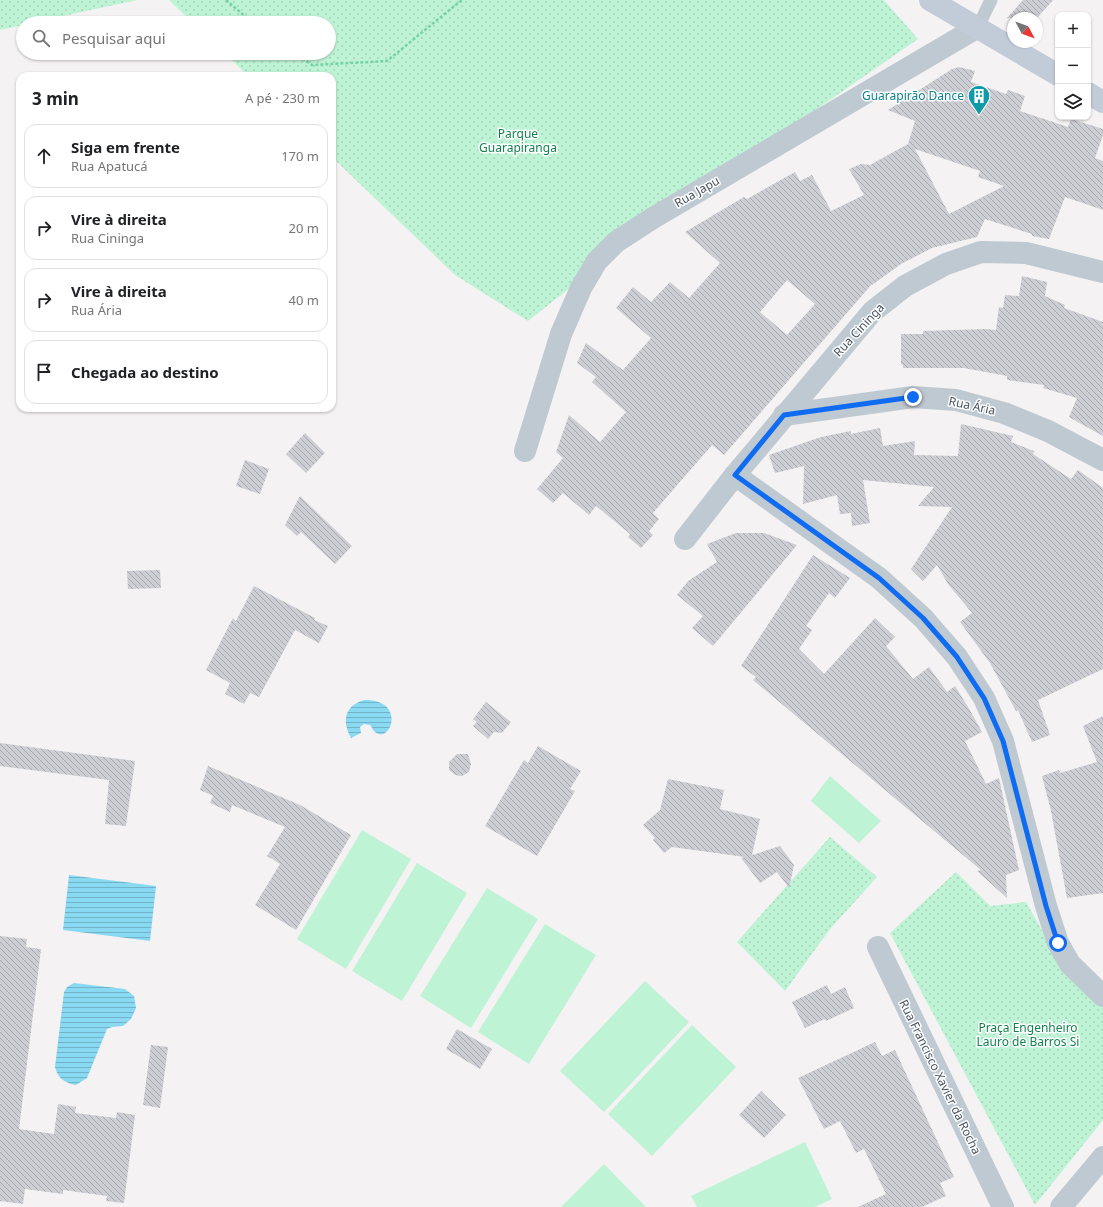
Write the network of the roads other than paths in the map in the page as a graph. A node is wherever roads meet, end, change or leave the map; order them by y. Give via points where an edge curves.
1 (930, 0) edge
2 (991, 0) edge
3 (978, 27) junction
4 (1055, 73) edge
5 (1091, 95) edge
6 (1103, 102) edge
7 (1103, 272) edge
8 (784, 415) junction
9 (525, 451) dead end
10 (1103, 460) edge
11 (735, 475) junction
12 (685, 539) dead end
13 (878, 947) dead end
14 (1103, 996) edge
15 (1103, 1157) edge
16 (1003, 1207) edge
17 (1061, 1207) edge

1 - 3 main road
2 - 3 lane
3 - 4 main road
3 - 9 street, Rua Japu via 616,242 597,261 580,288 561,334
5 - 6 main road
7 - 8 street, Rua Cininga via 1026,253 981,252 946,264 905,286 872,312
8 - 10 street, Rua Ária via 913,397 956,400 1004,413 1048,431
8 - 11 street, Rua Cininga
11 - 12 street, Rua Cininga
11 - 14 street via 879,578 923,618 957,657 984,698 1003,741 1058,943 1070,964
13 - 16 street, Rua Francisco Xavier da Rocha
15 - 17 street

